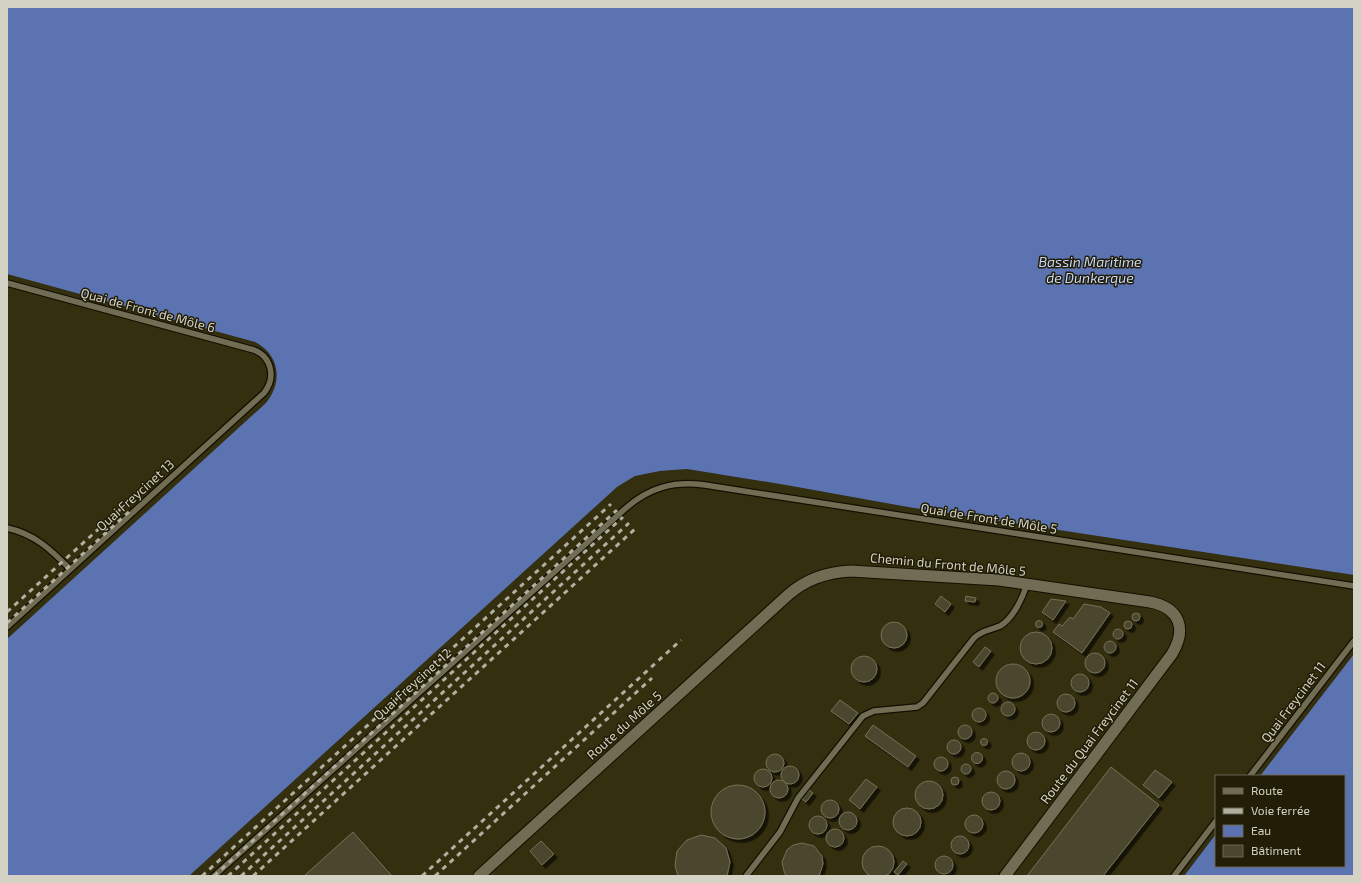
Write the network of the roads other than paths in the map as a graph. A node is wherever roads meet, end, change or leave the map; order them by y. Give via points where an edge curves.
1 (7, 284) edge
2 (271, 374) joint
3 (626, 508) joint
4 (7, 528) edge
5 (70, 569) junction
6 (1027, 584) junction
7 (1354, 586) edge
8 (788, 595) joint
9 (1176, 618) joint
10 (7, 627) edge
11 (1354, 641) edge
12 (1251, 775) edge
13 (1215, 822) edge
14 (214, 876) edge
15 (479, 876) edge
16 (746, 876) edge
17 (1004, 876) edge
18 (1174, 876) edge

1 - 2 lane, Quai de Front de Môle 6 via 254,350 265,357
2 - 5 lane, Quai Freycinet 13 via 264,393
3 - 7 lane, Quai de Front de Môle 5 via 655,489 687,483
3 - 14 lane, Quai Freycinet 12
4 - 5 lane via 24,532 39,540
5 - 10 lane, Quai Freycinet 13
6 - 8 street, Chemin du Front de Môle 5 via 989,579 851,571 816,578 798,586
6 - 9 street, Chemin du Front de Môle 5 via 1156,603 1167,608
6 - 16 lane via 1022,597 1006,621 1000,626 981,632 974,638 923,703 917,707 870,712 863,716 798,798 780,832
8 - 15 street, Route du Môle 5
9 - 17 street, Route du Quai Freycinet 11 via 1180,627 1180,637 1172,654
11 - 12 lane, Quai Freycinet 11
13 - 18 lane

